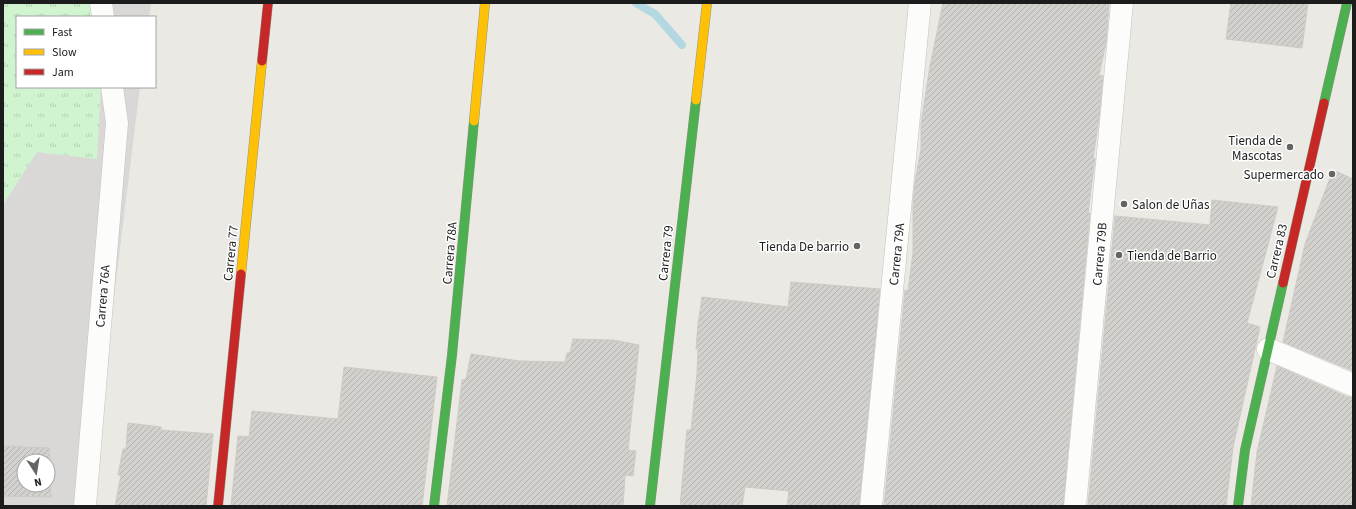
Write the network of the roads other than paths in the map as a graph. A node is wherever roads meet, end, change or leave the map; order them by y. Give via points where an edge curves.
1 (101, 3) edge
2 (268, 3) edge
3 (485, 3) edge
4 (707, 3) edge
5 (920, 3) edge
6 (1122, 3) edge
7 (1347, 3) edge
8 (103, 16) edge
9 (112, 88) edge
10 (1268, 349) junction
11 (1353, 385) edge
12 (85, 506) edge
13 (218, 506) edge
14 (434, 506) edge
15 (650, 506) edge
16 (871, 506) edge
17 (1075, 506) edge
18 (1238, 506) edge

1 - 8 street
2 - 13 street, Carrera 77
3 - 14 street, Carrera 78A via 452,355
4 - 15 street, Carrera 79
5 - 16 street, Carrera 79A
6 - 17 street, Carrera 79B
7 - 10 street, Carrera 83
9 - 12 street, Carrera 76A via 117,123
10 - 11 street
10 - 18 street, Carrera 83 via 1245,450

